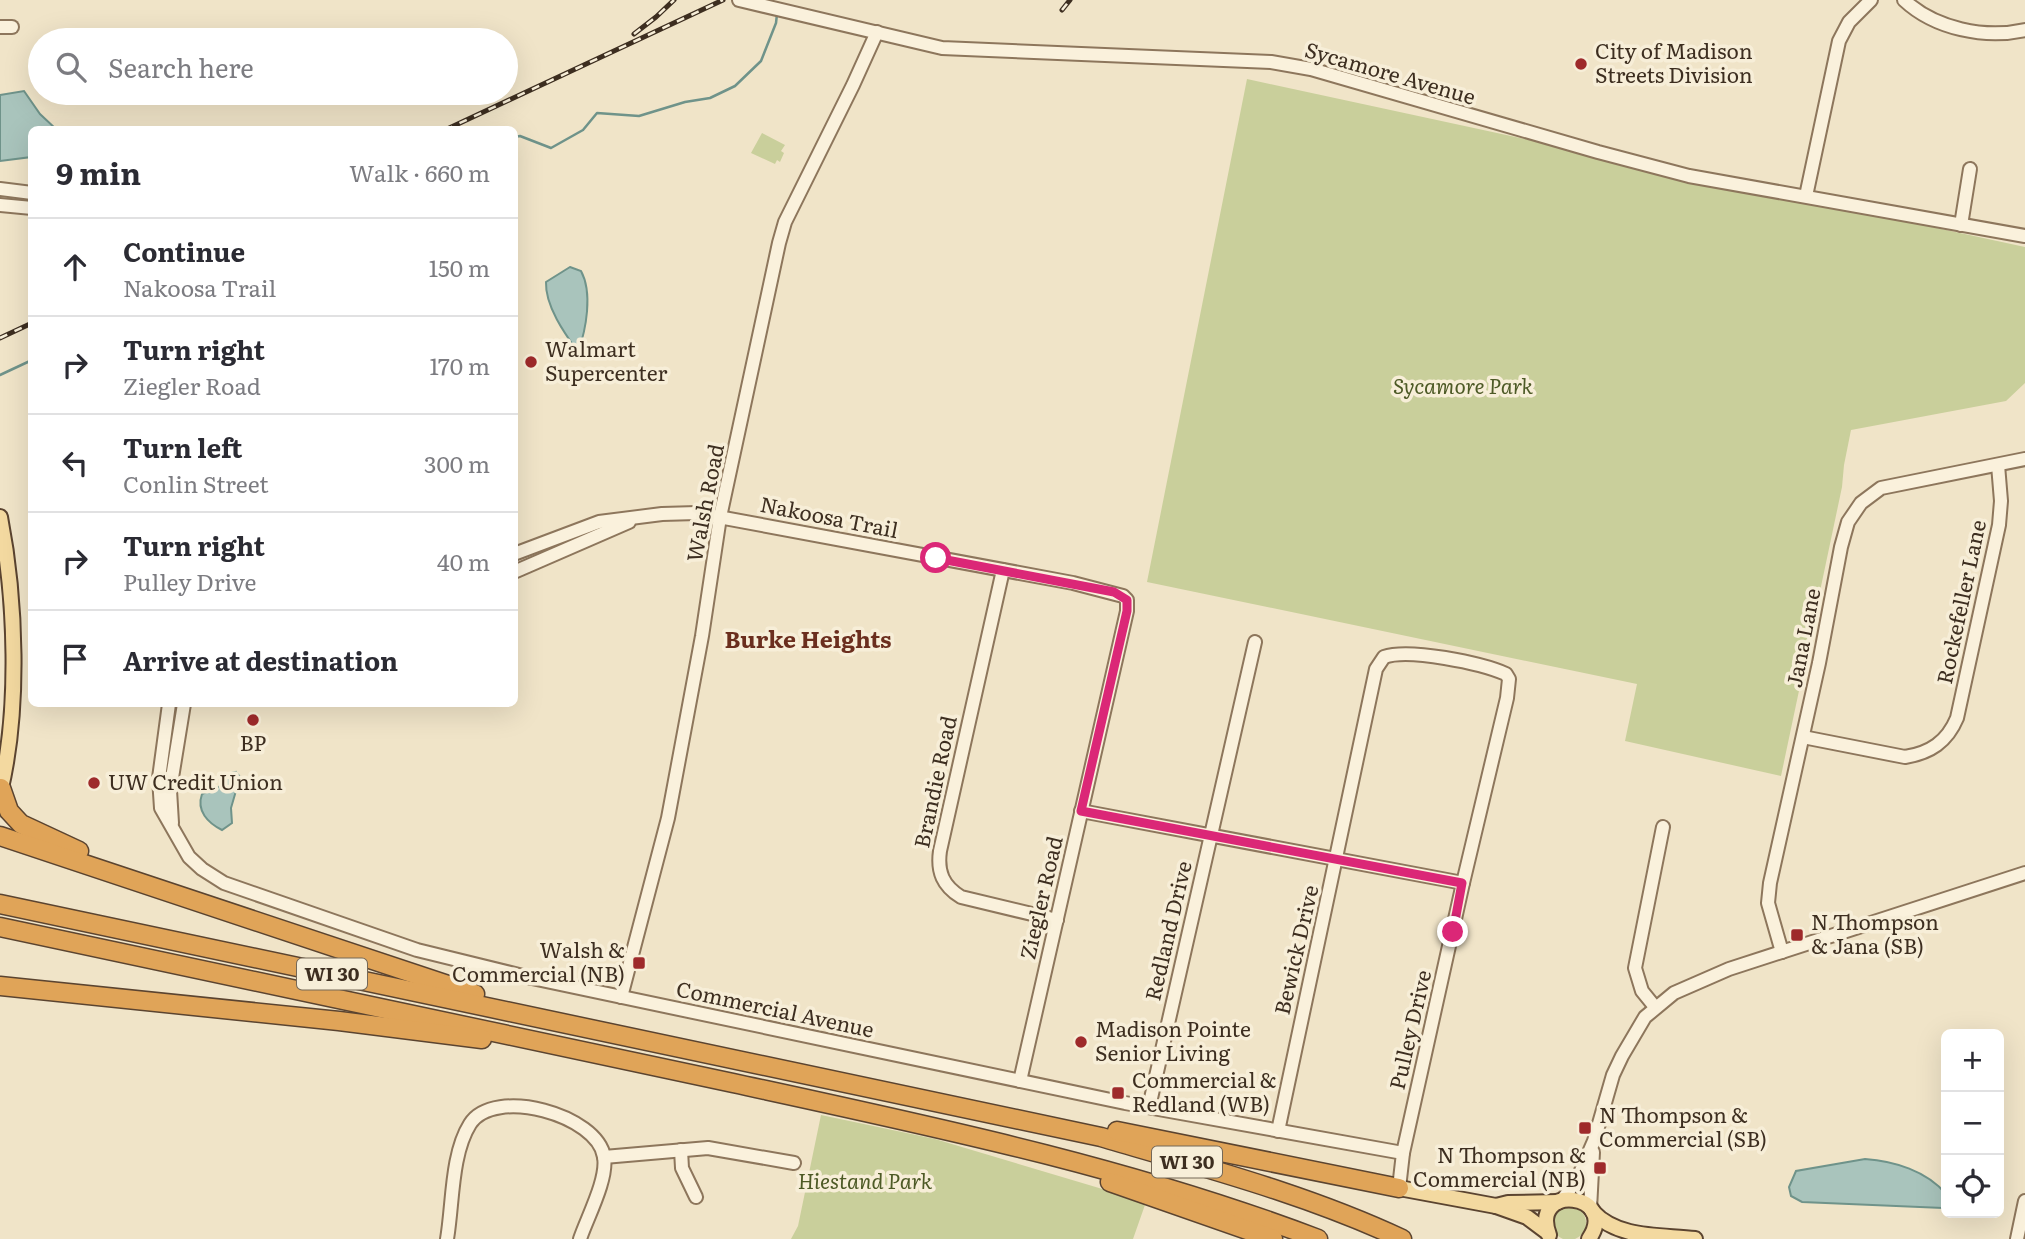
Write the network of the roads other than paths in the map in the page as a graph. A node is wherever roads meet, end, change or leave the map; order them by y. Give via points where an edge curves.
1 (738, 0) edge
2 (1871, 0) edge
3 (1904, 0) edge
4 (2025, 30) edge
5 (877, 32) junction
6 (1970, 169) dead end
7 (0, 190) edge
8 (28, 193) edge
9 (1806, 197) junction
10 (0, 205) edge
11 (28, 208) edge
12 (1961, 225) junction
13 (2025, 236) edge
14 (2025, 459) edge
15 (1998, 464) junction
16 (0, 517) edge
17 (645, 517) junction
18 (720, 517) junction
19 (518, 552) edge
20 (518, 570) edge
21 (1003, 570) junction
22 (1127, 600) joint
23 (1255, 642) dead end
24 (1508, 676) joint
25 (169, 707) edge
26 (184, 707) edge
27 (1803, 737) junction
28 (1, 790) edge
29 (1081, 811) junction
30 (172, 827) junction
31 (1663, 827) dead end
32 (0, 836) edge
33 (1211, 836) junction
34 (1336, 859) junction
35 (2025, 873) edge
36 (1462, 883) junction
37 (165, 890) junction
38 (0, 904) edge
39 (1057, 920) junction
40 (0, 927) edge
41 (1782, 952) junction
42 (2, 987) edge
43 (621, 997) junction
44 (1655, 1007) junction
45 (665, 1043) junction
46 (631, 1060) junction
47 (1020, 1081) junction
48 (965, 1107) junction
49 (1149, 1107) junction
50 (933, 1126) junction
51 (1278, 1131) junction
52 (1594, 1141) junction
53 (681, 1150) junction
54 (1403, 1153) junction
55 (604, 1157) junction
56 (794, 1163) dead end
57 (1399, 1188) junction
58 (696, 1197) dead end
59 (1560, 1201) junction
60 (2025, 1201) edge
61 (1496, 1206) junction
62 (1592, 1210) junction
63 (1549, 1236) edge
64 (447, 1239) edge
65 (580, 1239) edge
66 (1273, 1239) edge
67 (1318, 1239) edge
68 (1402, 1239) edge
69 (1589, 1239) edge
70 (1695, 1239) edge
71 (2017, 1239) edge

1 - 5 street, Sycamore Avenue
2 - 9 street via 1849,22 1839,41
3 - 4 street via 1963,30
5 - 9 street, Sycamore Avenue via 942,48 1271,62 1311,69 1611,156 1689,176
5 - 18 street, Walsh Road via 785,222
6 - 12 street
7 - 8 street
9 - 12 street, Sycamore Avenue
10 - 11 street
12 - 13 street, Sycamore Avenue
14 - 15 street, Jana Lane
15 - 27 street, Jana Lane via 1893,484 1861,503 1841,547
15 - 27 street, Rockefeller Lane via 1999,525 1951,731 1941,743 1916,755 1896,757
16 - 28 main road via 12,642
17 - 18 street, Nakoosa Trail via 681,513
17 - 19 street, Nakoosa Trail via 598,522
17 - 20 street, Nakoosa Trail
18 - 21 street, Nakoosa Trail
18 - 43 street, Walsh Road via 668,818
21 - 22 street, Nakoosa Trail via 1114,592
21 - 39 street, Brandie Road via 939,866 947,888 961,897
22 - 29 street, Ziegler Road
23 - 33 street, Redland Drive
24 - 34 street, Bewick Drive via 1432,656 1405,653 1384,657 1376,669
24 - 36 street, Pulley Drive via 1507,698
25 - 30 street, Commercial Avenue via 158,787 161,808
26 - 30 street, Commercial Avenue via 170,790
27 - 41 street, Jana Lane via 1769,897
28 - 37 highway via 9,811 26,828
29 - 33 street
29 - 39 street, Ziegler Road
30 - 43 street, Commercial Avenue via 193,861 224,883 450,959
31 - 44 street via 1635,968 1642,991
32 - 37 highway
33 - 34 street
33 - 49 street, Redland Drive
34 - 36 street
34 - 51 street, Bewick Drive
35 - 41 street
36 - 54 street, Pulley Drive
37 - 45 highway via 473,993
38 - 45 highway, WI 30
39 - 47 street, Ziegler Road
40 - 46 highway, WI 30
41 - 44 street via 1674,993
42 - 46 highway via 433,1032
43 - 47 street, Commercial Avenue
44 - 52 street via 1612,1075
45 - 48 highway, WI 30
46 - 50 highway, WI 30
47 - 49 street, Commercial Avenue
48 - 57 highway via 1091,1126
48 - 68 highway, WI 30 via 1101,1137 1204,1167
49 - 51 street, Commercial Avenue
50 - 66 highway
50 - 67 highway, WI 30 via 1140,1179
51 - 54 street, Commercial Avenue
52 - 59 street via 1577,1181
52 - 62 street
53 - 55 street
53 - 56 street via 719,1149
53 - 58 street via 680,1161
54 - 57 street, Pulley Drive
55 - 64 street via 596,1140 561,1115 504,1105 478,1114 459,1148
55 - 65 street via 605,1167
57 - 61 main road
59 - 61 main road
59 - 62 main road via 1580,1200
59 - 63 main road via 1547,1215
60 - 71 street
61 - 63 main road via 1527,1217
62 - 69 main road via 1595,1225
62 - 70 main road via 1612,1228

